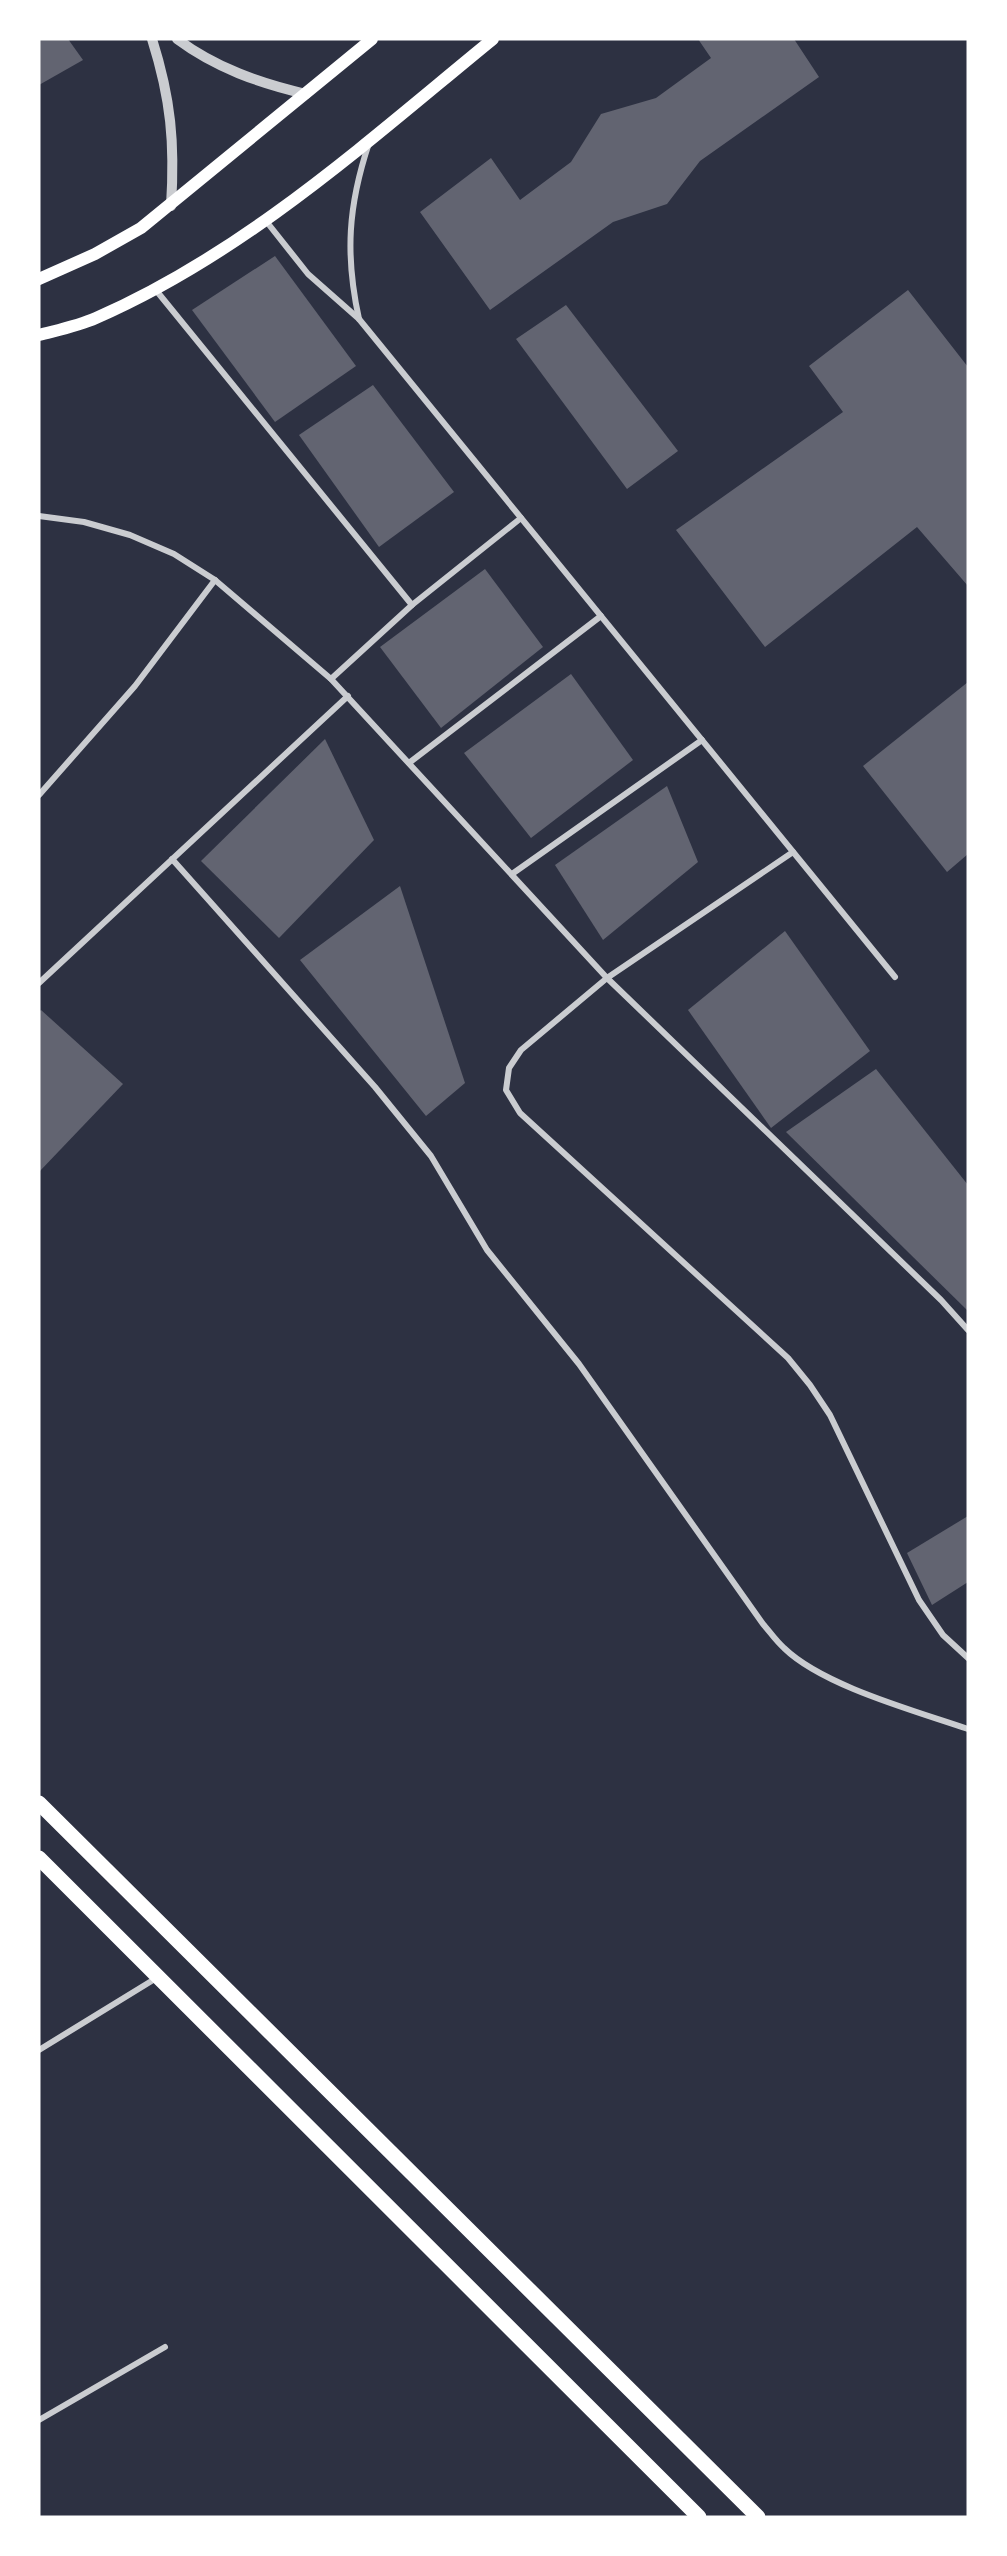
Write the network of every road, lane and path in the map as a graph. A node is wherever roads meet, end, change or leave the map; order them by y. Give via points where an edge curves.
1 (152, 39) edge
2 (177, 39) edge
3 (372, 39) edge
4 (493, 39) edge
5 (306, 94) junction
6 (371, 139) junction
7 (171, 206) junction
8 (266, 221) junction
9 (39, 279) edge
10 (155, 289) junction
11 (359, 319) junction
12 (39, 335) edge
13 (39, 516) edge
14 (521, 518) junction
15 (215, 580) junction
16 (412, 605) junction
17 (601, 616) junction
18 (331, 679) junction
19 (348, 696) junction
20 (702, 740) junction
21 (409, 763) junction
22 (39, 795) edge
23 (793, 852) junction
24 (172, 860) junction
25 (512, 874) junction
26 (895, 977) dead end
27 (607, 978) junction
28 (39, 983) edge
29 (968, 1330) edge
30 (968, 1658) edge
31 (968, 1729) edge
32 (39, 1803) edge
33 (39, 1858) edge
34 (159, 1977) junction
35 (39, 2050) edge
36 (165, 2348) dead end
37 (39, 2420) edge
38 (699, 2517) edge
39 (758, 2517) edge

1 - 7 street via 170,109 174,158
2 - 5 street via 232,72
3 - 5 main road
4 - 6 main road
5 - 7 main road
6 - 8 main road
6 - 11 street via 359,174 350,228 351,283
7 - 9 main road via 95,254
8 - 10 main road
8 - 11 street via 308,274
10 - 12 main road via 94,320
10 - 16 street
11 - 14 street
13 - 15 street via 84,522 130,535 174,554
14 - 16 street
14 - 17 street
15 - 18 street
15 - 22 street via 135,686
16 - 18 street
17 - 20 street
17 - 21 street
18 - 19 street
19 - 21 street
19 - 24 street
20 - 23 street
20 - 25 street
21 - 25 street
23 - 26 street
23 - 27 street
24 - 28 street
24 - 31 street via 431,1156 487,1250 579,1364 784,1649 821,1674
25 - 27 street
27 - 29 street
27 - 30 street via 521,1050 509,1068 506,1090 520,1113 788,1358 810,1385 830,1415 919,1600 943,1635
32 - 39 main road
33 - 34 main road
34 - 35 street
34 - 38 main road
36 - 37 street

